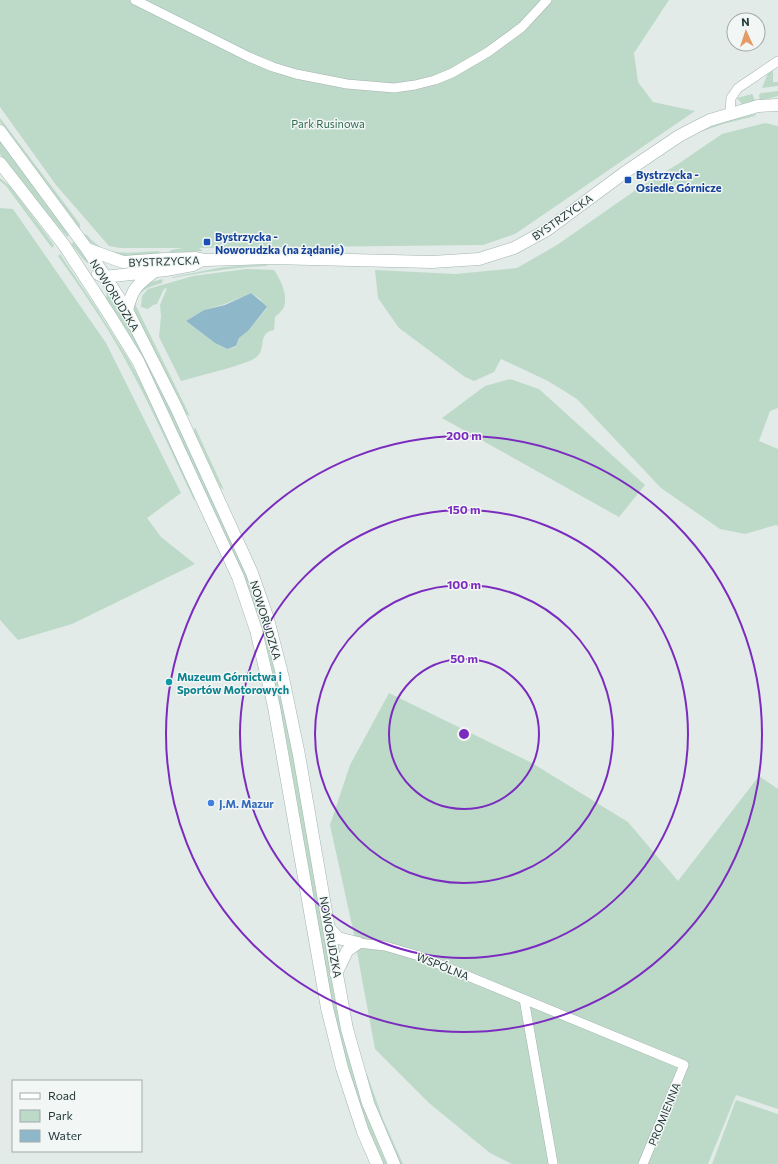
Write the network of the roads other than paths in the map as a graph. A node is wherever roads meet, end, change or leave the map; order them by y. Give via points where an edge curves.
1 (135, 0) edge
2 (548, 0) edge
3 (778, 61) edge
4 (778, 105) edge
5 (730, 114) junction
6 (0, 131) edge
7 (0, 163) edge
8 (87, 249) junction
9 (205, 260) junction
10 (123, 262) junction
11 (78, 266) junction
12 (155, 271) junction
13 (104, 277) junction
14 (98, 297) junction
15 (128, 310) junction
16 (329, 928) junction
17 (358, 943) junction
18 (336, 974) junction
19 (524, 999) junction
20 (684, 1064) joint
21 (553, 1163) edge
22 (377, 1164) edge
23 (394, 1164) edge
24 (643, 1164) edge

1 - 2 street via 273,67 348,84 394,88 435,80 482,56 522,26
3 - 5 street via 738,88 731,98
4 - 5 main road, BYSTRZYCKA via 758,106
5 - 9 main road, BYSTRZYCKA via 710,120 679,136 547,230 514,248 479,259 432,262 271,258
6 - 8 main road, NOWORUDZKA
7 - 11 main road, NOWORUDZKA
8 - 10 main road, BYSTRZYCKA
8 - 13 main road, NOWORUDZKA
9 - 10 main road, BYSTRZYCKA via 196,258
9 - 12 main road, BYSTRZYCKA via 194,266
10 - 13 main road, BYSTRZYCKA
11 - 13 main road, BYSTRZYCKA
11 - 14 main road, NOWORUDZKA
12 - 13 main road, BYSTRZYCKA
12 - 15 main road via 134,290
13 - 14 main road
13 - 15 main road, NOWORUDZKA
14 - 22 main road, NOWORUDZKA via 138,361 218,531 248,603 274,707 327,1008 342,1068 363,1132
15 - 16 main road, NOWORUDZKA via 238,540 268,619 298,747
16 - 17 main road via 338,938
16 - 18 main road, NOWORUDZKA
17 - 18 main road via 347,951
17 - 19 street, WSPÓLNA via 385,946 419,956
18 - 23 main road, NOWORUDZKA via 347,1029 368,1103
19 - 20 street, WSPÓLNA
19 - 21 street
20 - 24 street, PROMIENNA

